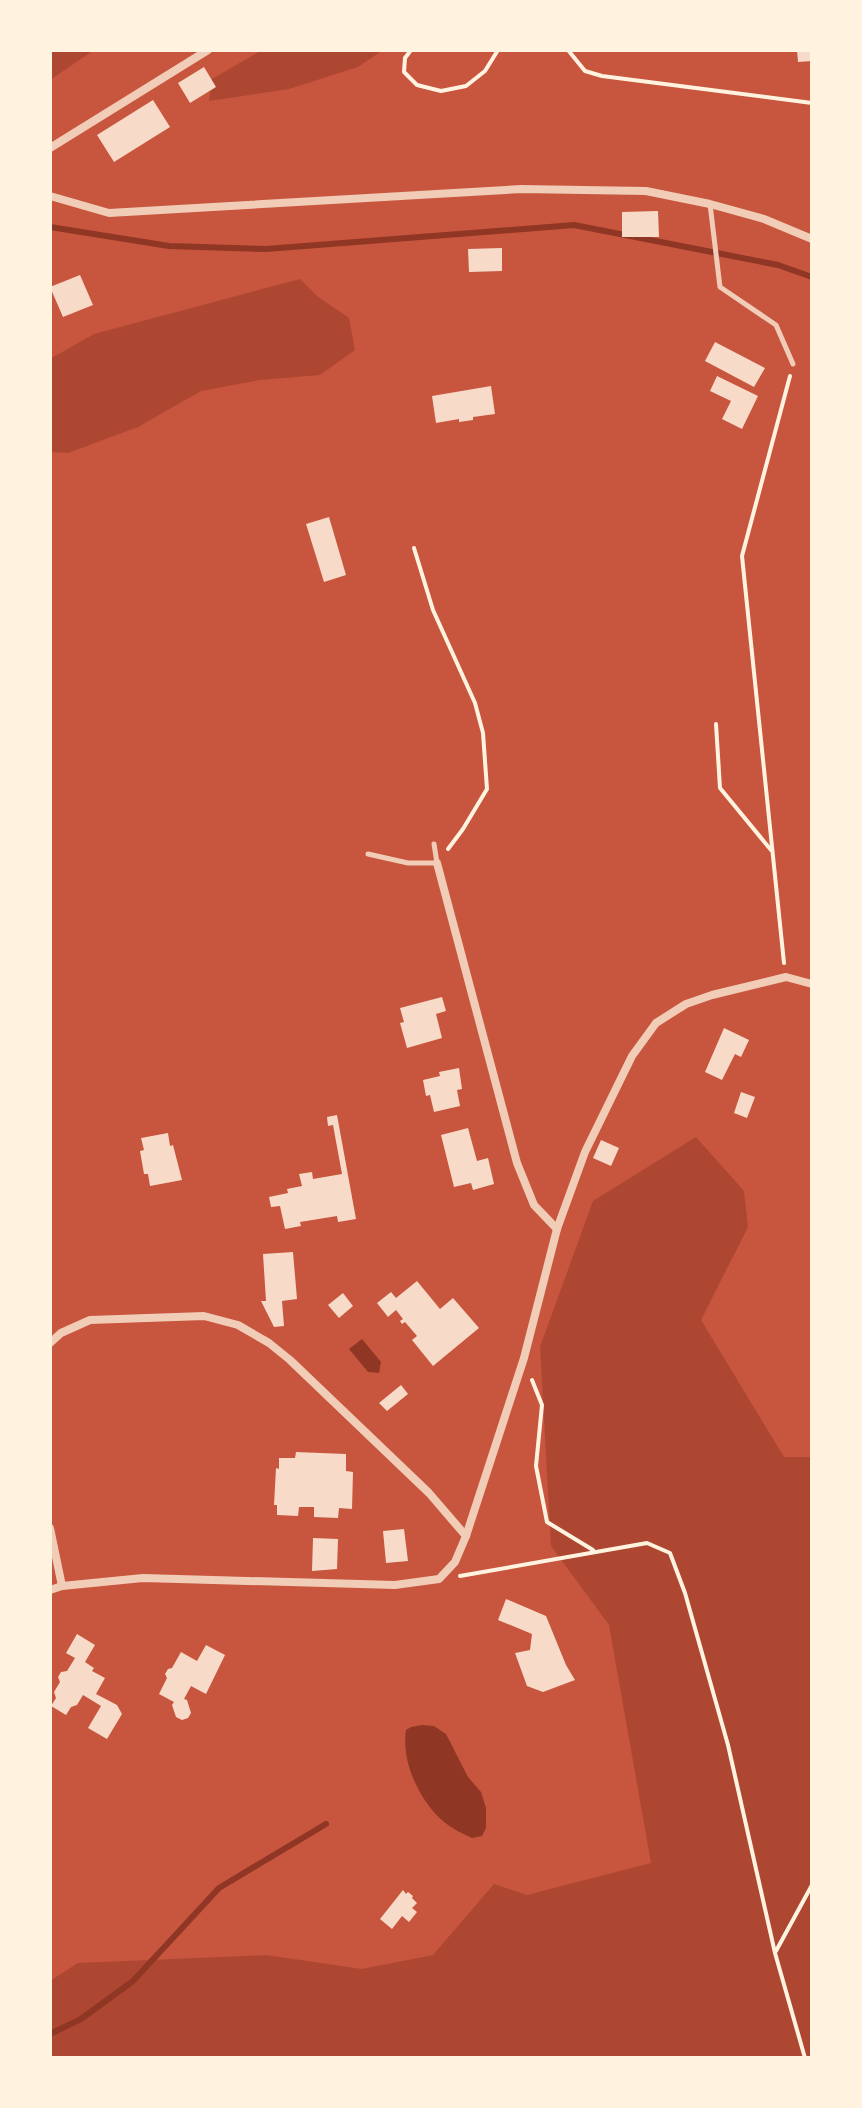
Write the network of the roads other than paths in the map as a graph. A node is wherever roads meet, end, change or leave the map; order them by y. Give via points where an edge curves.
1 (208, 50) edge
2 (50, 148) edge
3 (50, 196) edge
4 (710, 204) junction
5 (812, 239) edge
6 (793, 364) road end
7 (434, 844) dead end
8 (368, 854) dead end
9 (437, 863) junction
10 (812, 984) edge
11 (557, 1229) junction
12 (50, 1343) edge
13 (50, 1528) edge
14 (466, 1536) junction
15 (62, 1586) junction
16 (50, 1590) edge

1 - 2 street
3 - 4 street via 109,213 521,189 646,191
4 - 5 street
4 - 6 lane via 720,287 776,325
7 - 9 lane
8 - 9 lane
9 - 11 street via 517,1163 534,1205
10 - 11 street via 786,977 712,995 656,1023 632,1056 585,1152
11 - 14 street via 524,1358
12 - 14 street via 90,1320 204,1316 238,1325 290,1360 429,1493
13 - 15 street
14 - 15 street via 455,1562 439,1579 395,1585 143,1578
15 - 16 street

